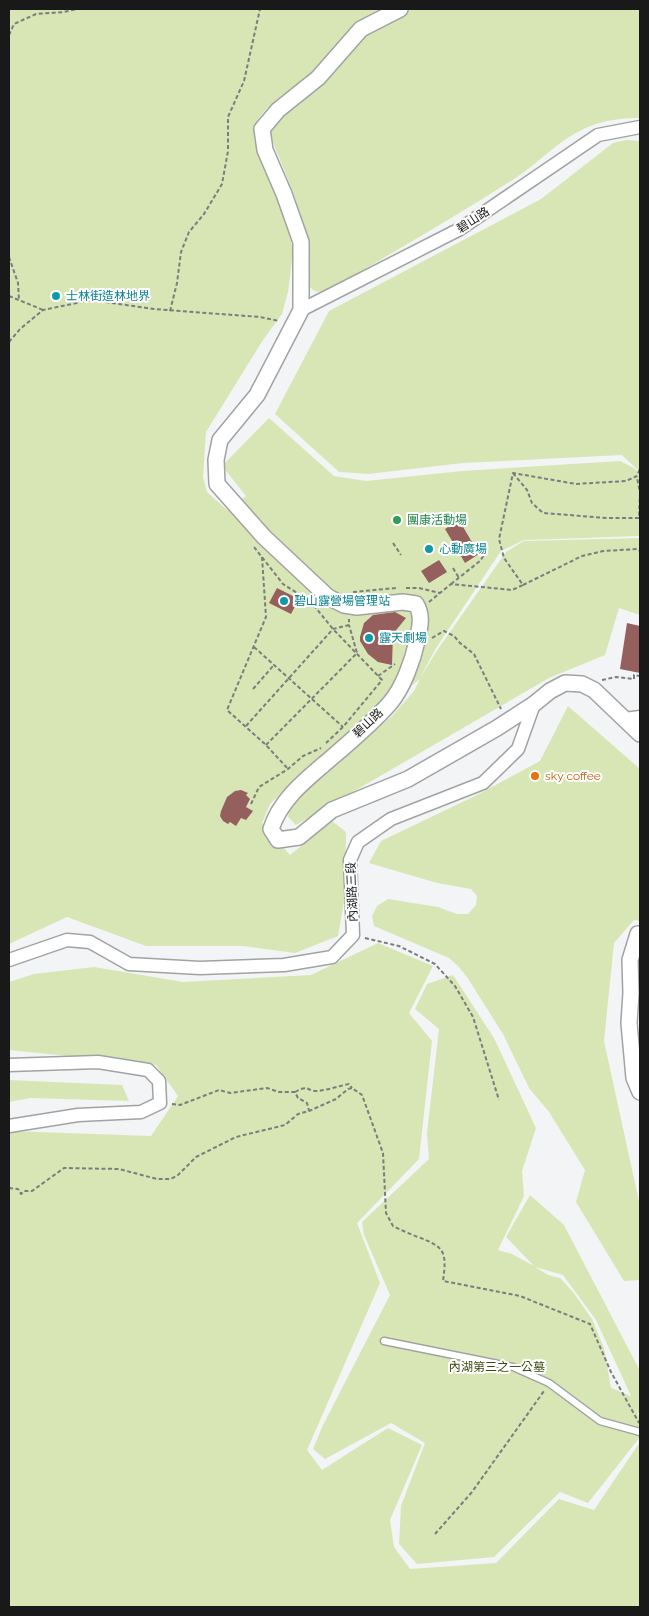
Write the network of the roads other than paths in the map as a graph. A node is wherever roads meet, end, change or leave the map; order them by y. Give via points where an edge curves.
1 (400, 9) edge
2 (640, 127) edge
3 (301, 310) junction
4 (534, 704) junction
5 (633, 718) edge
6 (640, 734) edge
7 (640, 934) edge
8 (9, 960) edge
9 (9, 1065) edge
10 (640, 1092) edge
11 (9, 1126) edge
12 (384, 1341) dead end
13 (640, 1432) edge

1 - 3 street via 361,29 318,78 278,110 262,129 265,150 301,242
2 - 3 street, 碧山路 via 598,135 460,229
3 - 4 street, 碧山路 via 257,395 220,440 216,460 217,484 264,537 328,597 350,606 416,604 421,619 408,673 391,702 295,789 275,816 271,829 278,840 299,837 332,810 408,779
4 - 5 street, 碧山路 via 565,683 582,684
4 - 8 street, 內湖路三段 via 518,749 483,783 391,819 358,842 350,860 353,935 332,957 284,965 200,968 129,964 90,942 67,940
5 - 6 street
7 - 10 street via 630,960 629,1023 634,1078
9 - 11 street via 98,1062 148,1070 159,1081 160,1103 141,1112 78,1115
12 - 13 lane via 513,1366 549,1383 600,1421

